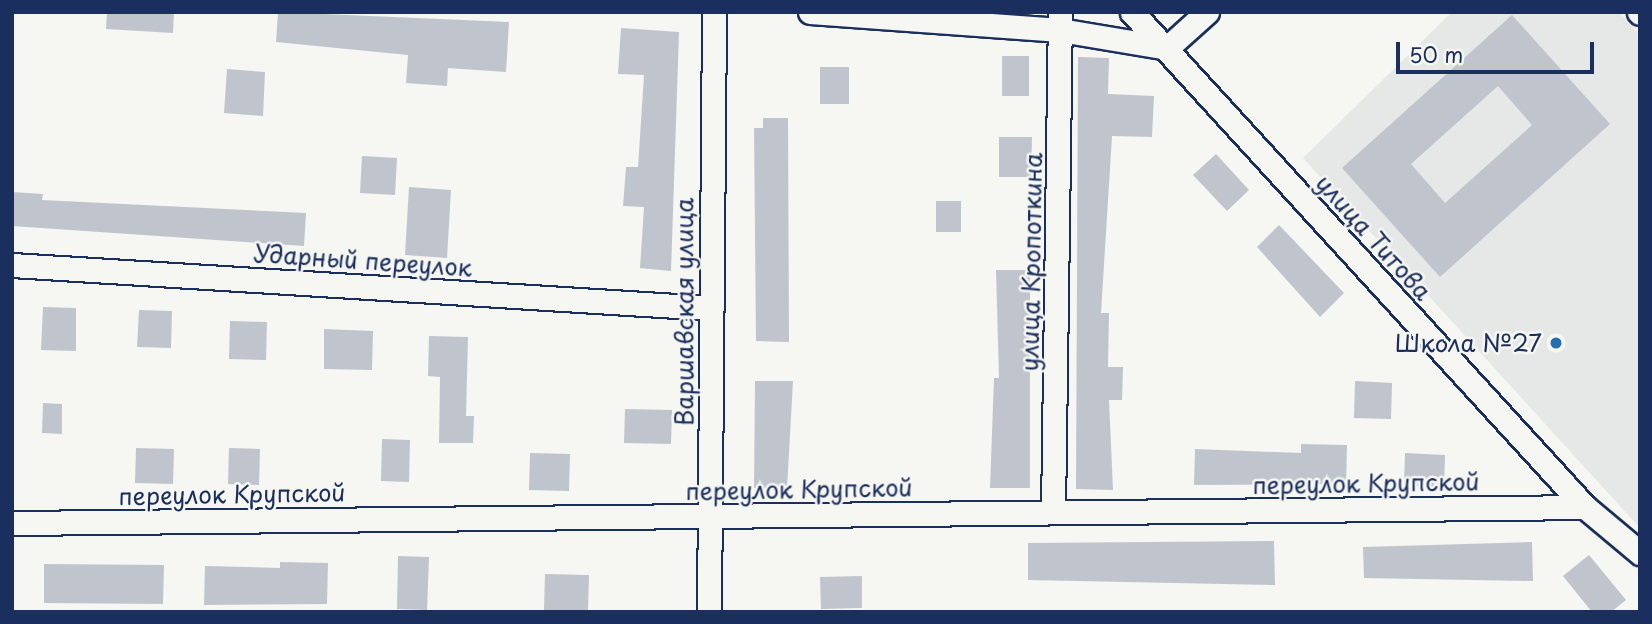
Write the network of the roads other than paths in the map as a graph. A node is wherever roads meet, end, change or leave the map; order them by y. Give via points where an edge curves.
1 (714, 12) edge
2 (810, 12) edge
3 (1132, 12) edge
4 (1207, 12) edge
5 (1060, 21) edge
6 (1167, 48) junction
7 (12, 265) edge
8 (710, 308) junction
9 (1585, 507) junction
10 (1053, 512) junction
11 (709, 516) junction
12 (12, 523) edge
13 (1640, 553) edge
14 (709, 612) edge

1 - 8 street, Варшавская улица
2 - 5 street
3 - 6 street, улица Титова
4 - 6 street
5 - 6 street
5 - 10 street, улица Кропоткина
6 - 9 street, улица Титова
7 - 8 street, Ударный переулок
8 - 11 street, Варшавская улица
9 - 10 street, переулок Крупской
9 - 13 street, улица Титова
10 - 11 street, переулок Крупской
11 - 12 street, переулок Крупской
11 - 14 street, Варшавская улица

